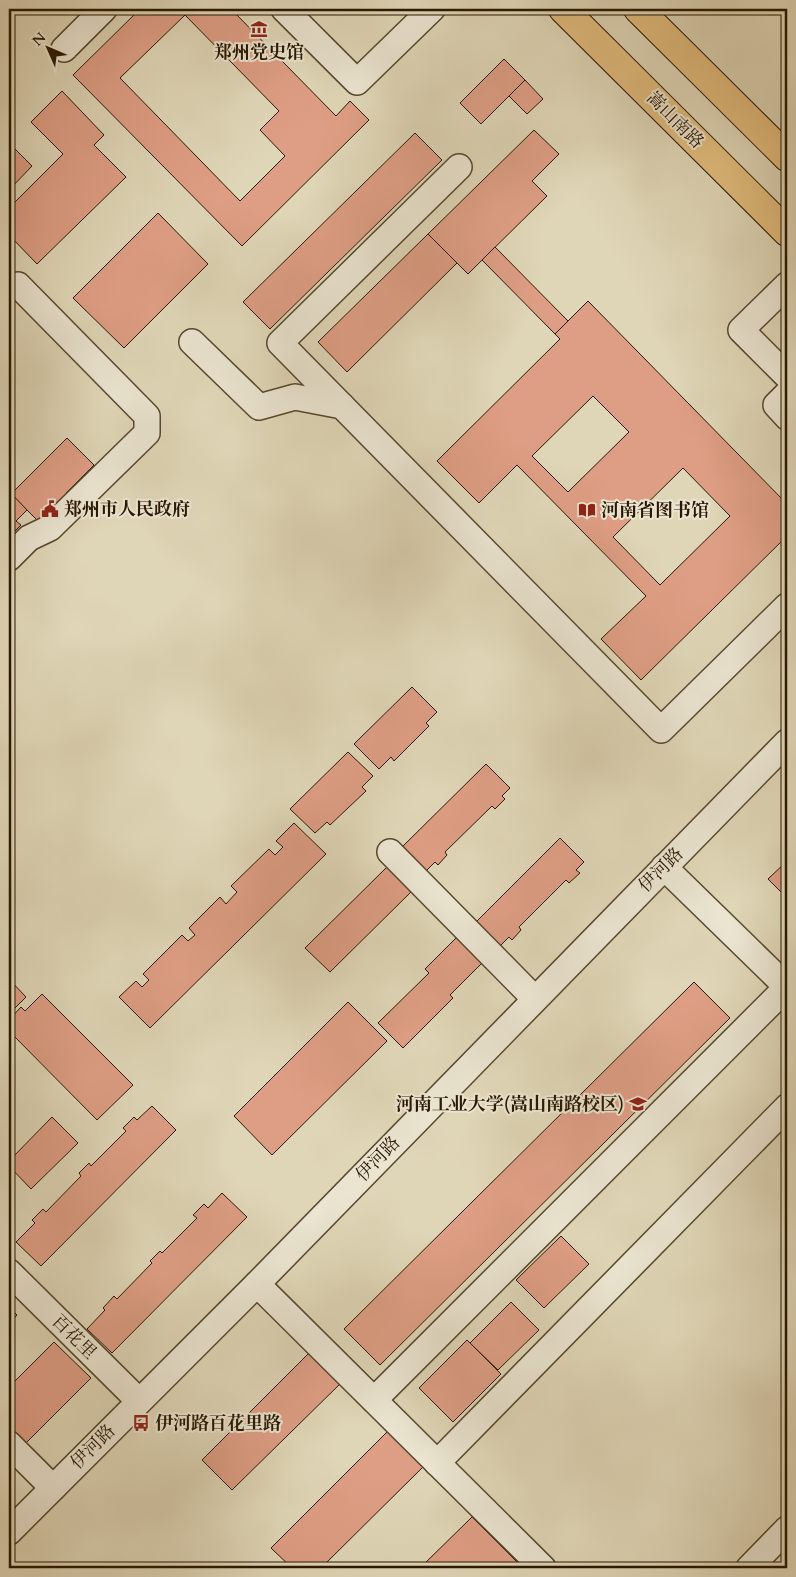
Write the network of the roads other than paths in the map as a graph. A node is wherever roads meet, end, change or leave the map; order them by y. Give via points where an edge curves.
1 (104, 9) edge
2 (284, 9) edge
3 (432, 9) edge
4 (563, 9) edge
5 (638, 9) edge
6 (64, 49) dead end
7 (787, 156) edge
8 (459, 167) dead end
9 (787, 232) edge
10 (12, 285) edge
11 (787, 285) edge
12 (192, 342) dead end
13 (787, 376) edge
14 (787, 394) edge
15 (342, 406) junction
16 (787, 417) edge
17 (9, 558) edge
18 (787, 606) edge
19 (787, 742) edge
20 (390, 852) dead end
21 (664, 867) junction
22 (787, 987) edge
23 (535, 999) junction
24 (787, 1107) edge
25 (9, 1272) edge
26 (257, 1284) junction
27 (374, 1400) junction
28 (139, 1401) junction
29 (9, 1444) edge
30 (437, 1463) junction
31 (53, 1488) junction
32 (787, 1529) edge
33 (9, 1532) edge
34 (543, 1568) edge
35 (749, 1568) edge

1 - 6 street
2 - 3 street via 358,82
4 - 9 main road, 嵩山南路
5 - 7 main road
8 - 15 street via 280,343
10 - 17 street via 147,416 148,434 50,528 29,538
11 - 13 street via 741,330
12 - 15 street via 259,407 295,397
14 - 16 street via 776,406
15 - 18 street via 661,730
19 - 21 street, 伊河路
20 - 23 street
21 - 22 street
21 - 23 street, 伊河路
22 - 27 street
23 - 26 street, 伊河路
24 - 30 street
25 - 28 street, 百花里
26 - 27 street
26 - 28 street, 伊河路
27 - 30 street
28 - 31 street, 伊河路
29 - 31 street
30 - 34 street
31 - 33 street, 伊河路
32 - 35 street

